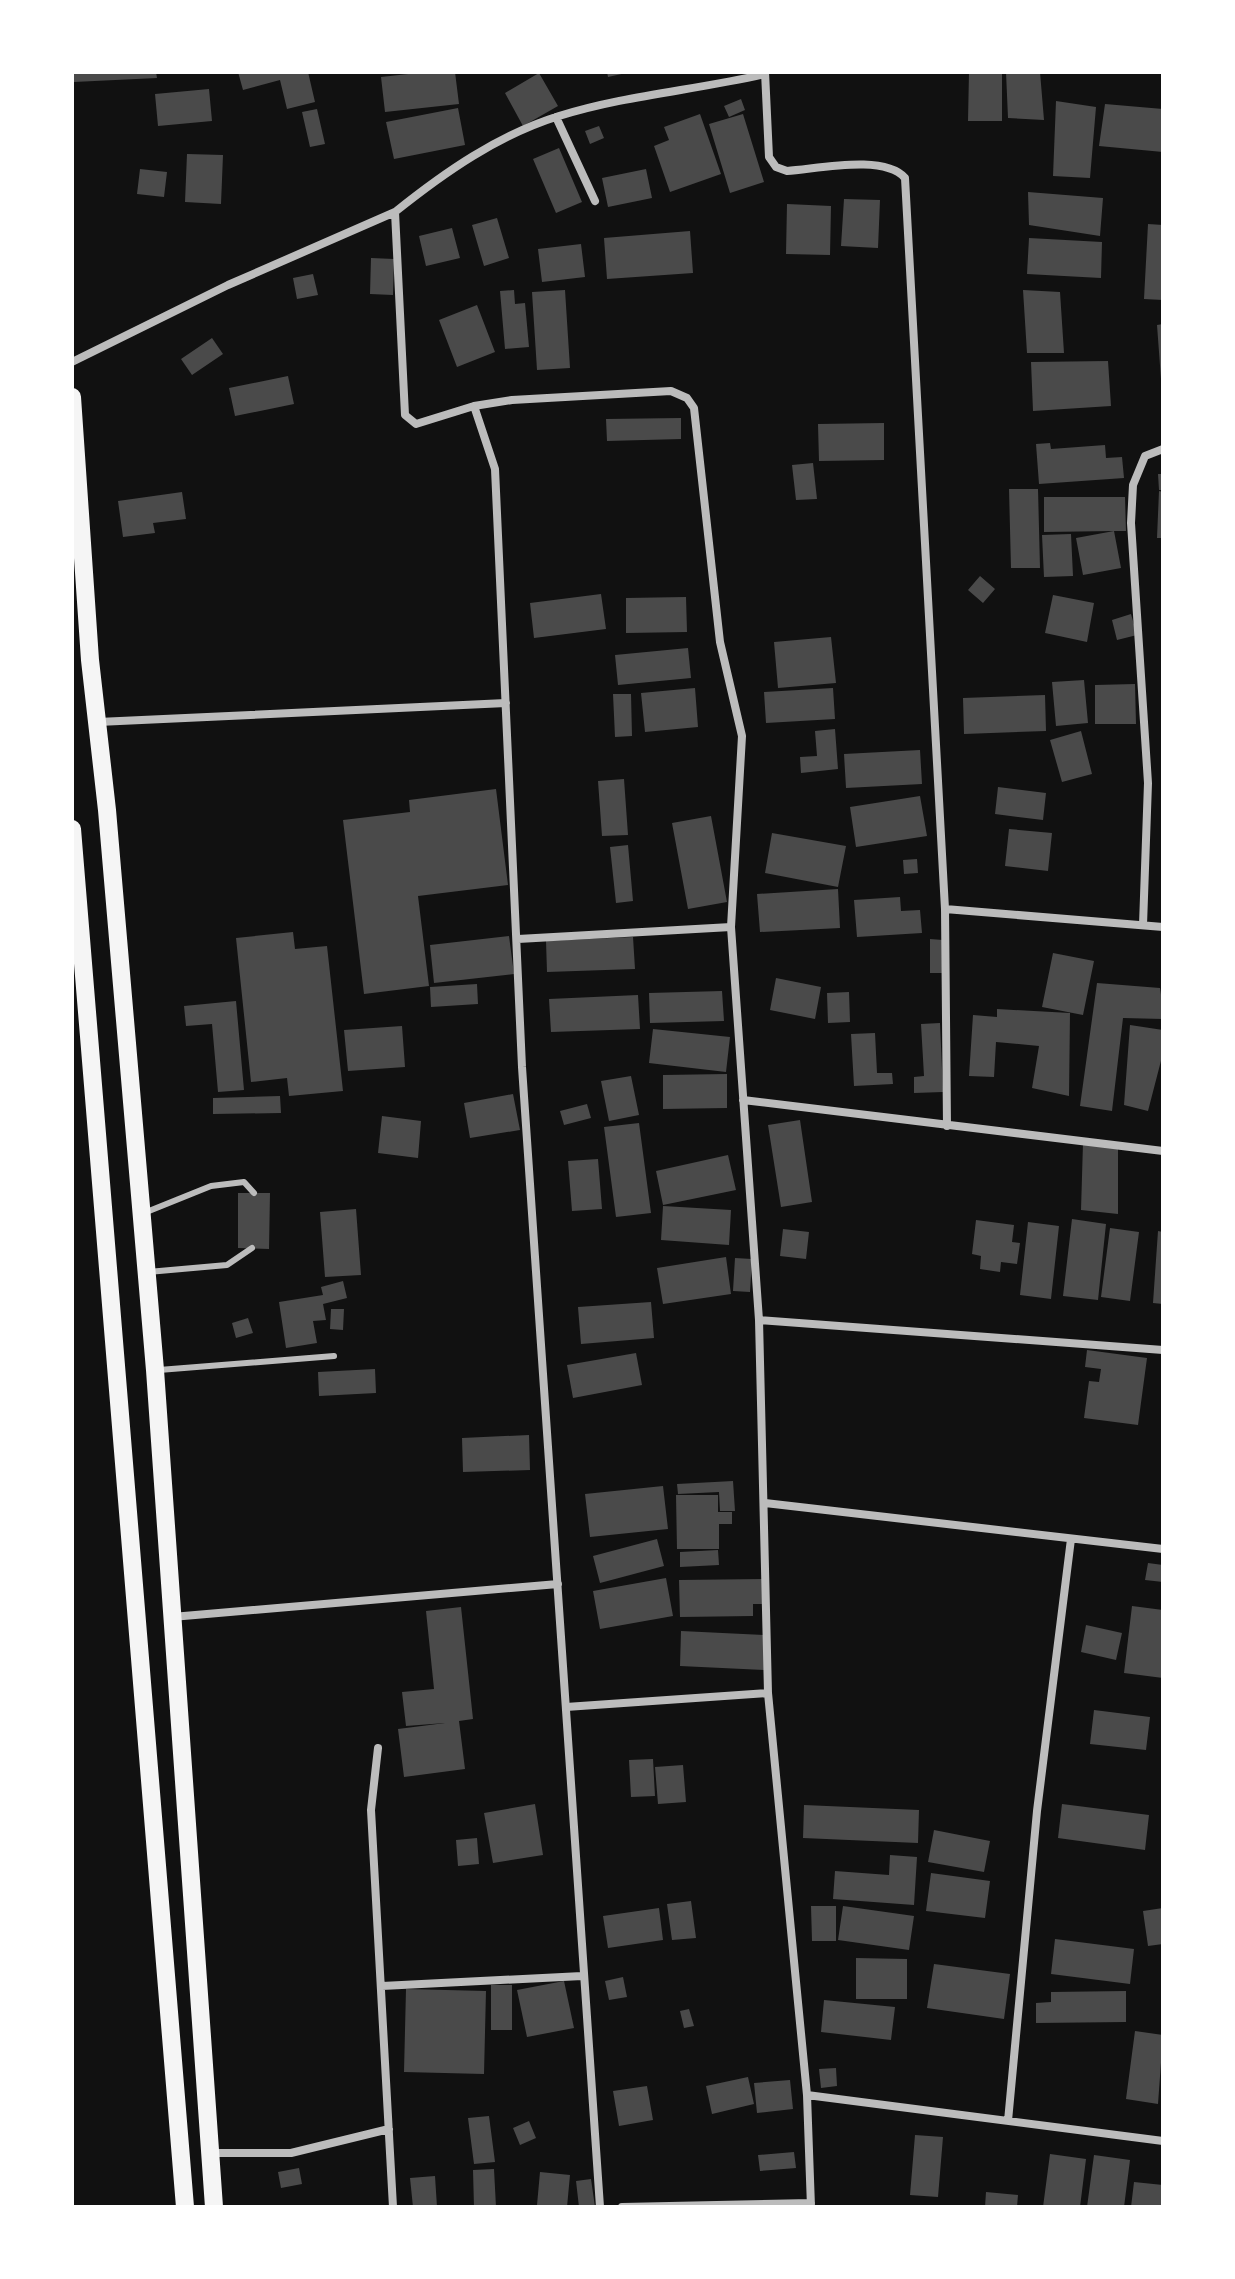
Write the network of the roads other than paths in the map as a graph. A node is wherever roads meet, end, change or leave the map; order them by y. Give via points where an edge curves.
1 (765, 73) edge
2 (556, 117) junction
3 (595, 201) dead end
4 (395, 212) junction
5 (72, 362) edge
6 (72, 397) edge
7 (474, 406) junction
8 (1163, 449) edge
9 (506, 703) junction
10 (98, 722) junction
11 (72, 829) edge
12 (945, 909) junction
13 (1143, 925) junction
14 (731, 927) junction
15 (1163, 927) edge
16 (518, 939) junction
17 (743, 1100) junction
18 (947, 1126) junction
19 (1163, 1151) edge
20 (136, 1157) junction
21 (101, 1169) junction
22 (254, 1193) dead end
23 (139, 1214) junction
24 (252, 1248) dead end
25 (144, 1272) junction
26 (759, 1320) junction
27 (1163, 1350) edge
28 (334, 1356) dead end
29 (155, 1370) junction
30 (765, 1503) junction
31 (1071, 1539) junction
32 (1163, 1549) edge
33 (558, 1584) junction
34 (171, 1617) junction
35 (768, 1693) junction
36 (566, 1707) junction
37 (378, 1748) dead end
38 (582, 1976) junction
39 (382, 1986) junction
40 (807, 2095) junction
41 (1008, 2121) junction
42 (389, 2129) junction
43 (1163, 2141) edge
44 (210, 2153) junction
45 (811, 2205) edge
46 (185, 2207) edge
47 (214, 2207) edge
48 (393, 2207) edge
49 (600, 2207) edge
50 (622, 2207) edge

1 - 2 street
1 - 12 street via 769,157 776,167 787,171 881,164 897,168 905,178
2 - 3 street
2 - 4 street via 483,149
4 - 5 street via 240,279
4 - 7 street via 405,415 416,424
6 - 10 highway
7 - 9 street via 495,469
7 - 14 street via 671,391 694,408 720,642 742,736
8 - 13 street via 1145,456 1133,485 1148,783
9 - 10 street
9 - 16 street
10 - 20 highway
11 - 21 highway
12 - 13 street
12 - 18 street
13 - 15 street
14 - 16 street
14 - 17 street
16 - 33 street
17 - 18 street
17 - 26 street
18 - 19 street
20 - 21 highway
20 - 23 highway
21 - 46 highway
22 - 23 lane via 244,1182 211,1186
23 - 25 highway
24 - 25 lane via 227,1265
25 - 29 highway
26 - 27 street
26 - 30 street
28 - 29 lane
29 - 34 highway
30 - 31 street
30 - 35 street
31 - 32 street
31 - 41 street via 1037,1811
33 - 34 street
33 - 36 street
34 - 44 highway
35 - 36 street
35 - 40 street
36 - 38 street
37 - 39 street via 371,1810
38 - 39 street
38 - 49 street
39 - 42 street
40 - 41 street
40 - 45 street
41 - 43 street
42 - 44 street via 291,2153
42 - 48 street
44 - 47 highway
45 - 50 street

